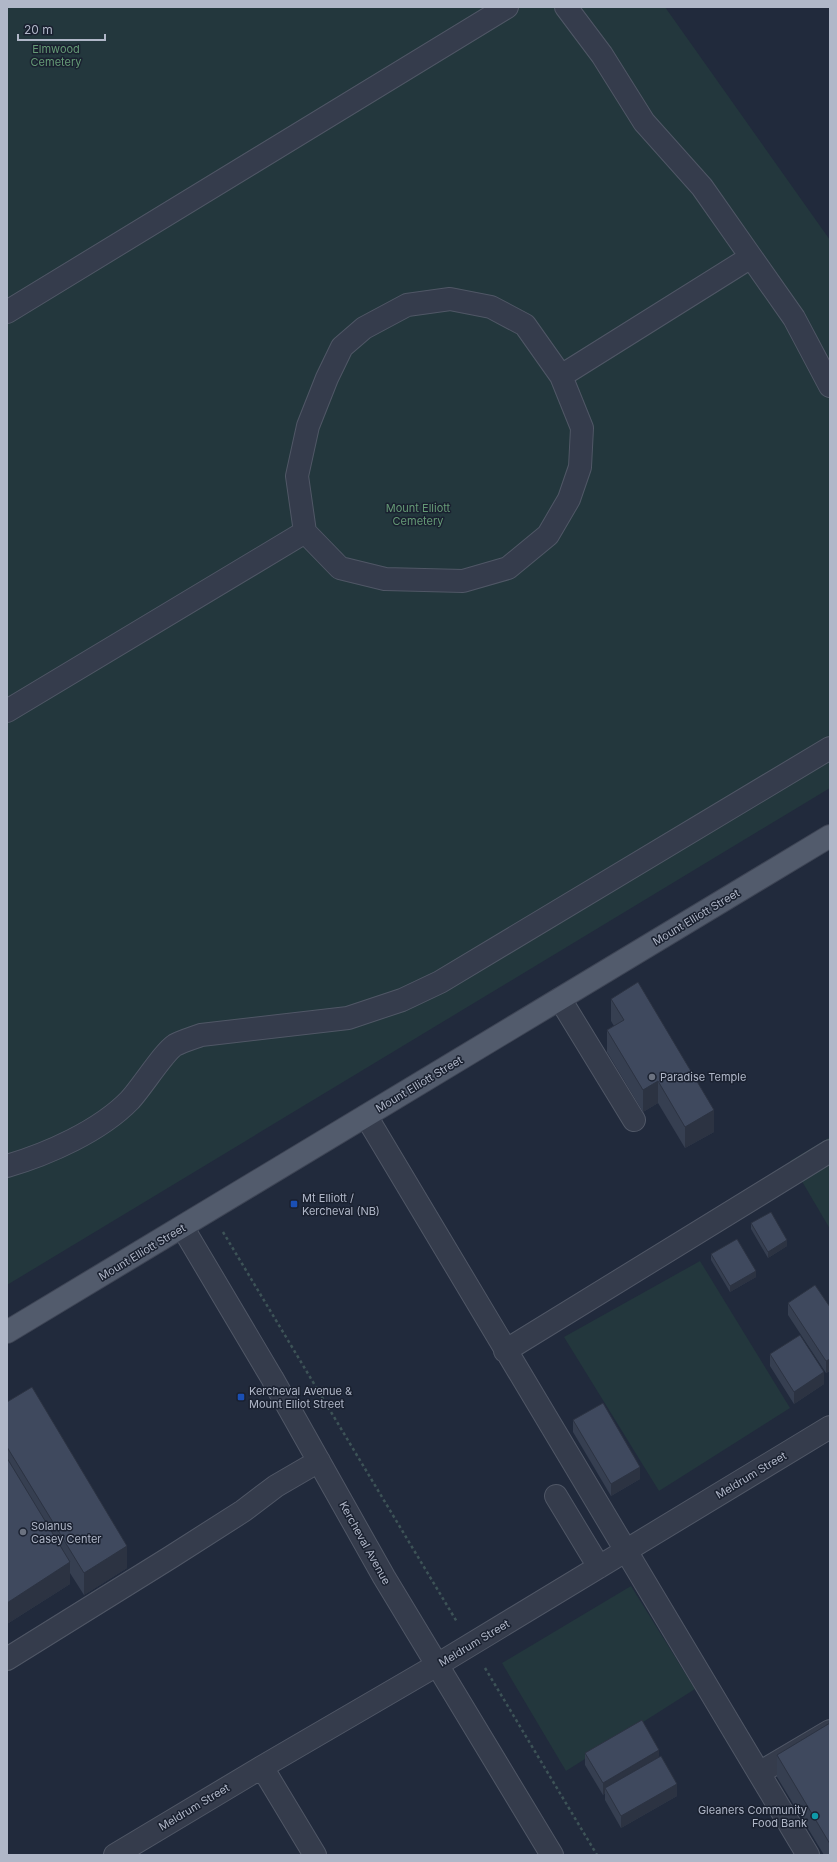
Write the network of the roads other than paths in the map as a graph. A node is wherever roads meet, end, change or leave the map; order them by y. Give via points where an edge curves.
1 (507, 7) edge
2 (566, 7) edge
3 (751, 257) junction
4 (7, 312) edge
5 (561, 376) junction
6 (830, 386) edge
7 (305, 532) junction
8 (7, 711) edge
9 (830, 748) edge
10 (830, 836) edge
11 (560, 999) junction
12 (366, 1116) junction
13 (634, 1120) dead end
14 (830, 1151) edge
15 (7, 1166) edge
16 (183, 1228) junction
17 (7, 1332) edge
18 (505, 1350) junction
19 (830, 1427) edge
20 (319, 1460) junction
21 (556, 1496) dead end
22 (626, 1551) junction
23 (599, 1567) junction
24 (7, 1659) edge
25 (437, 1665) junction
26 (830, 1731) edge
27 (262, 1766) junction
28 (760, 1773) junction
29 (115, 1855) edge
30 (315, 1855) edge
31 (552, 1855) edge
32 (808, 1855) edge

1 - 4 street
2 - 3 street via 602,55 644,122 702,187
3 - 5 street
3 - 6 street via 794,318
5 - 7 street via 582,428 580,467 569,499 548,535 508,568 464,581 385,579 340,568
5 - 7 street via 525,325 491,307 450,299 407,305 364,328 342,347 326,378 308,426 297,476
7 - 8 street
9 - 15 street via 440,982 402,1000 348,1018 201,1035 174,1046 130,1100 102,1122 35,1158
10 - 11 main road, Mount Elliott Street
11 - 12 main road, Mount Elliott Street
11 - 13 street
12 - 16 main road, Mount Elliott Street
12 - 18 street
14 - 18 street
16 - 17 main road, Mount Elliott Street
16 - 20 street, Kercheval Avenue
18 - 22 street
19 - 22 street, Meldrum Street
20 - 24 street via 171,1557
20 - 25 street, Kercheval Avenue via 384,1577
21 - 23 street
22 - 23 street, Meldrum Street
22 - 28 street
23 - 25 street, Meldrum Street
25 - 27 street, Meldrum Street
25 - 31 street, Kercheval Avenue
26 - 28 street
27 - 29 street, Meldrum Street
27 - 30 street
28 - 32 street

